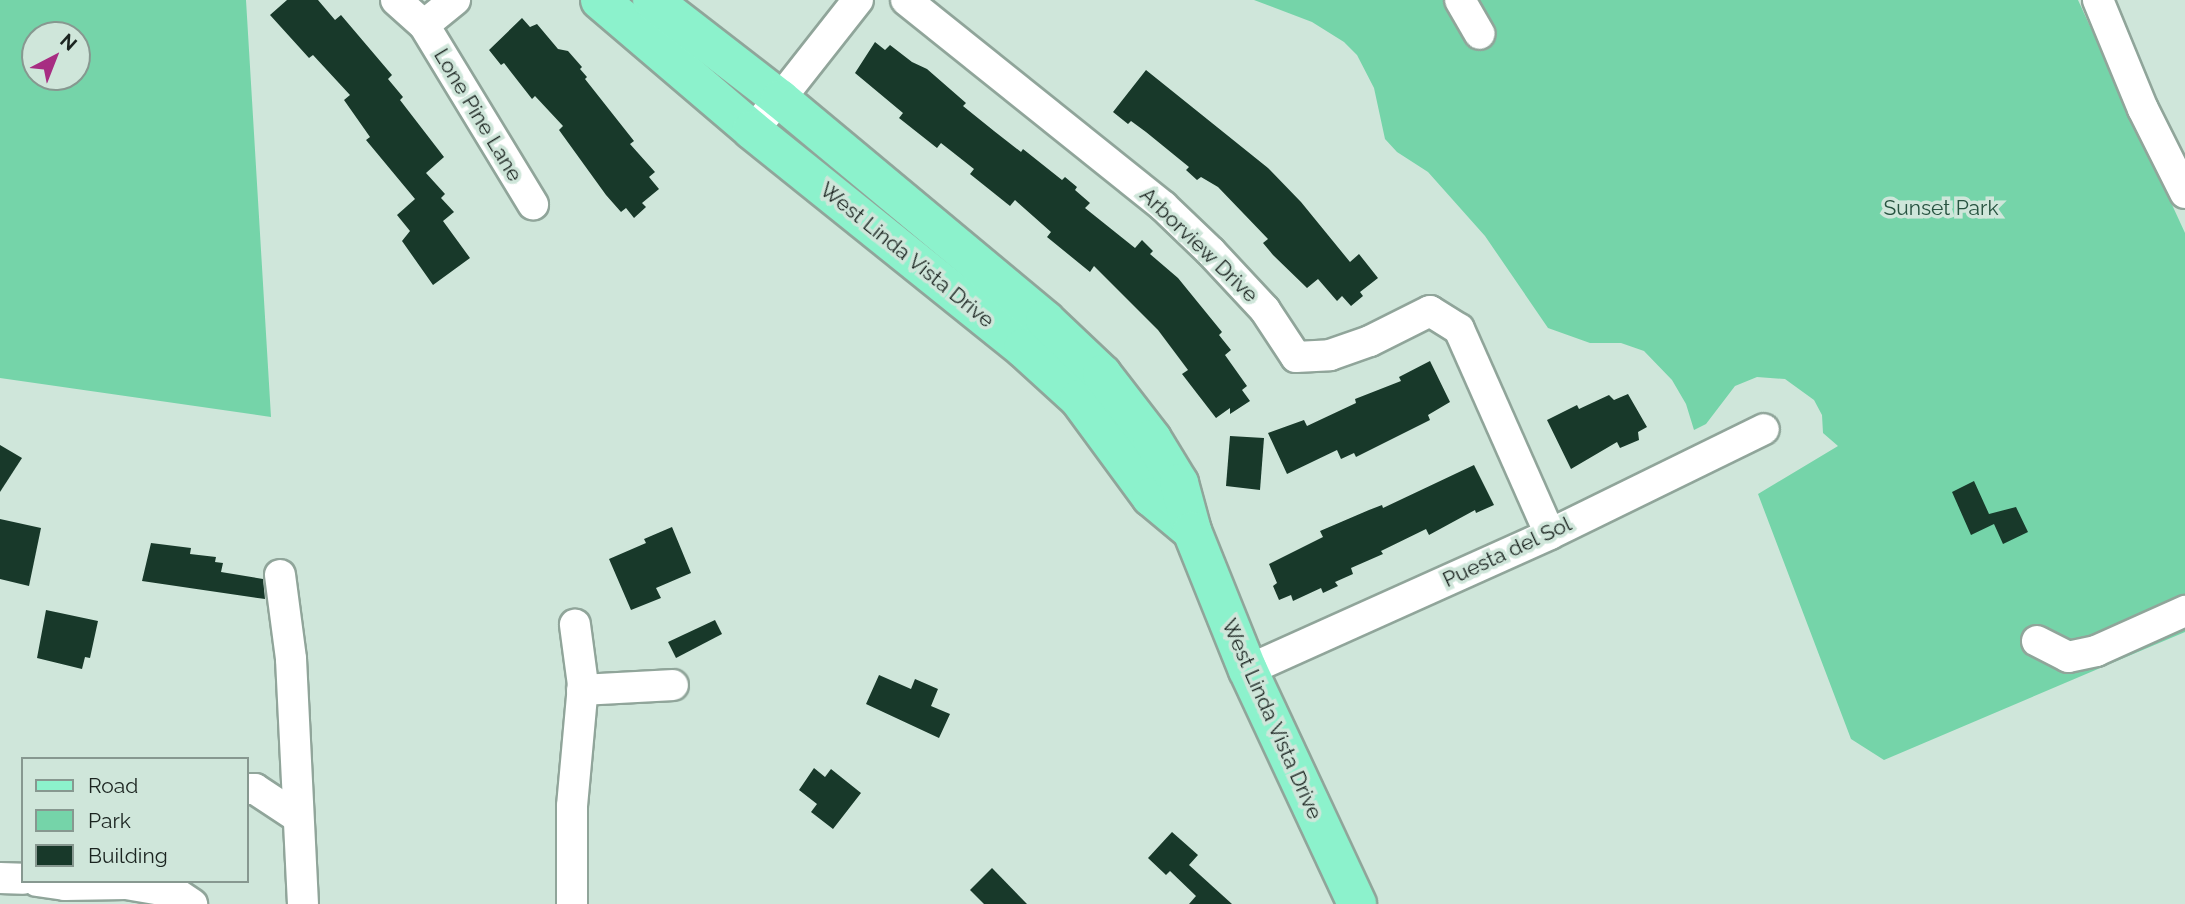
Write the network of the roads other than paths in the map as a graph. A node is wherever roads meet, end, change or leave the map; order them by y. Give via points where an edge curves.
1 (396, 0) edge
2 (455, 0) edge
3 (600, 0) edge
4 (652, 0) edge
5 (858, 0) edge
6 (906, 0) edge
7 (1460, 0) edge
8 (2098, 0) edge
9 (424, 25) junction
10 (1480, 34) dead end
11 (780, 99) junction
12 (752, 130) junction
13 (2185, 193) edge
14 (533, 204) dead end
15 (1764, 429) dead end
16 (1192, 531) junction
17 (1550, 534) junction
18 (280, 575) dead end
19 (2185, 611) edge
20 (575, 625) dead end
21 (2037, 641) dead end
22 (1248, 670) junction
23 (673, 685) dead end
24 (582, 690) junction
25 (248, 789) edge
26 (296, 816) junction
27 (0, 878) edge
28 (21, 879) edge
29 (51, 883) edge
30 (161, 886) edge
31 (192, 904) edge
32 (303, 904) edge
33 (572, 904) edge
34 (1357, 904) edge

1 - 9 street, Lone Pine Lane
2 - 9 street, Lone Pine Lane
3 - 12 main road, West Linda Vista Drive
4 - 11 main road, West Linda Vista Drive
5 - 11 street
6 - 17 street, Arborview Drive via 1163,206 1265,310 1296,357 1330,355 1430,311 1459,329
7 - 10 street
8 - 13 street via 2143,109
9 - 14 street, Lone Pine Lane
11 - 12 street
11 - 16 main road, West Linda Vista Drive via 1045,320 1102,374 1179,483
12 - 16 main road, West Linda Vista Drive via 1023,348 1079,399 1151,496
15 - 17 street, Puesta del Sol
16 - 22 main road, West Linda Vista Drive
17 - 22 street, Puesta del Sol
18 - 26 street via 291,659
19 - 21 street via 2096,652 2068,657
20 - 24 street
22 - 34 main road, West Linda Vista Drive
23 - 24 street
24 - 33 street via 572,806
25 - 26 street
26 - 32 street
27 - 28 street
29 - 30 street
30 - 31 street

